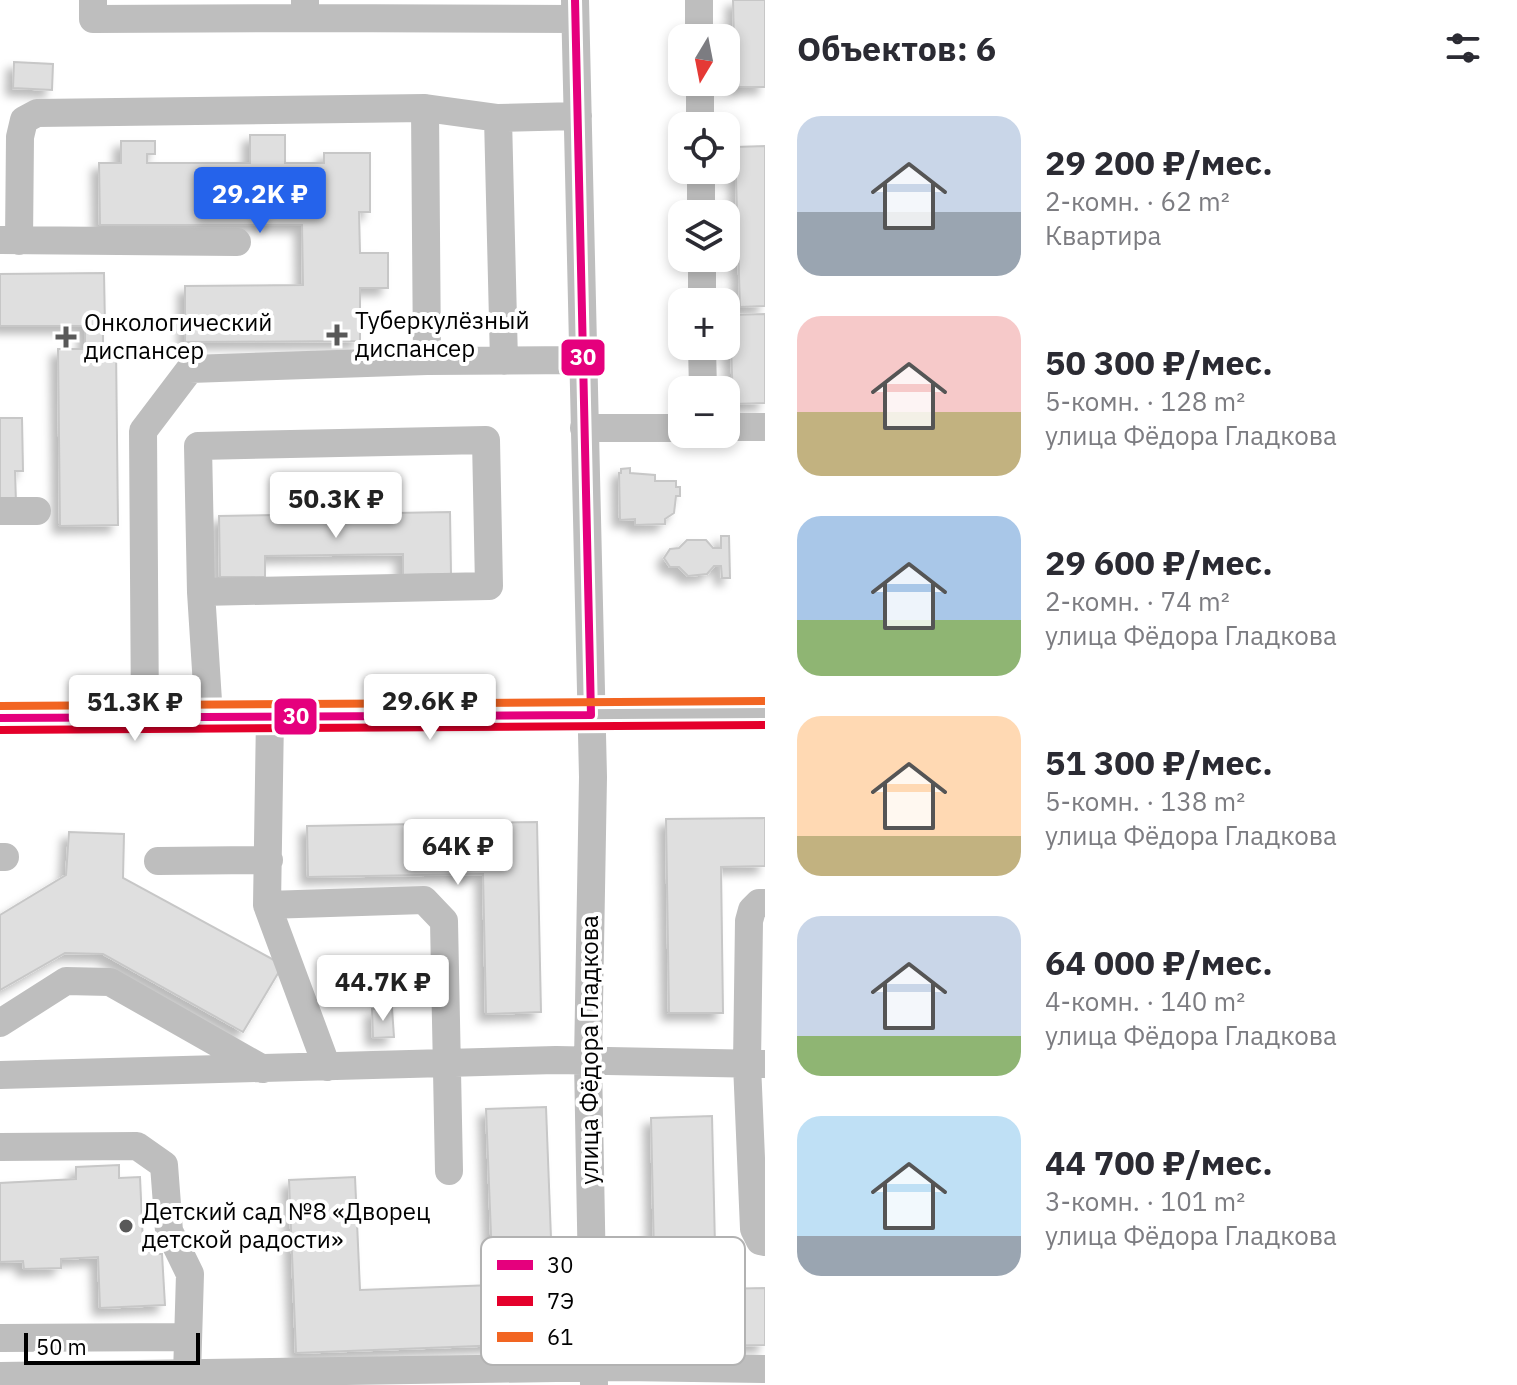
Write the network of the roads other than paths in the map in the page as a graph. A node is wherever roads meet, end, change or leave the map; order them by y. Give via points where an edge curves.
1 (93, 0) edge
2 (699, 0) edge
3 (305, 9) edge
4 (575, 10) edge
5 (699, 24) edge
6 (425, 108) junction
7 (578, 116) junction
8 (498, 118) junction
9 (10, 240) edge
10 (237, 242) dead end
11 (583, 360) junction
12 (427, 361) junction
13 (504, 361) junction
14 (740, 427) edge
15 (765, 427) edge
16 (584, 428) junction
17 (668, 428) edge
18 (0, 511) edge
19 (37, 511) dead end
20 (201, 592) junction
21 (765, 713) edge
22 (591, 715) junction
23 (145, 717) junction
24 (209, 717) junction
25 (270, 717) junction
26 (0, 718) edge
27 (269, 860) junction
28 (158, 861) dead end
29 (765, 903) edge
30 (267, 905) junction
31 (0, 1023) edge
32 (588, 1061) junction
33 (447, 1064) junction
34 (756, 1064) edge
35 (327, 1067) junction
36 (264, 1069) junction
37 (0, 1075) edge
38 (0, 1147) edge
39 (449, 1171) dead end
40 (591, 1237) edge
41 (765, 1242) edge
42 (187, 1337) junction
43 (0, 1338) edge
44 (765, 1369) edge
45 (187, 1375) junction
46 (593, 1376) edge
47 (15, 1379) edge
48 (128, 1380) edge

1 - 3 street via 93,19
2 - 5 street
3 - 4 street
4 - 7 street, улица Фёдора Гладкова
6 - 8 street
6 - 9 street via 37,113 24,120 20,137
6 - 12 street
7 - 8 street
7 - 11 street, улица Фёдора Гладкова
8 - 13 street
9 - 10 street
11 - 13 street
11 - 16 street, улица Фёдора Гладкова
12 - 13 street
12 - 23 street via 190,369 143,431
14 - 15 street
16 - 17 street
16 - 22 street, улица Фёдора Гладкова
18 - 19 street
20 - 20 street via 489,586 486,440 198,446
20 - 24 street
21 - 22 street
22 - 25 street
22 - 32 street, улица Фёдора Гладкова
23 - 24 street
23 - 26 street
24 - 25 street
25 - 27 street
27 - 28 street
27 - 30 street
29 - 34 street via 752,910 749,921
30 - 33 street via 424,900 444,921
30 - 35 street
31 - 36 street via 66,981 110,982
32 - 33 street
32 - 34 street
32 - 40 street, улица Фёдора Гладкова
33 - 35 street
33 - 39 street
34 - 41 street via 754,1229
35 - 36 street
36 - 37 street
38 - 42 street via 137,1146 164,1165 169,1231 190,1274
42 - 43 street
42 - 45 street
44 - 46 street
45 - 46 street
45 - 48 street
47 - 48 street

